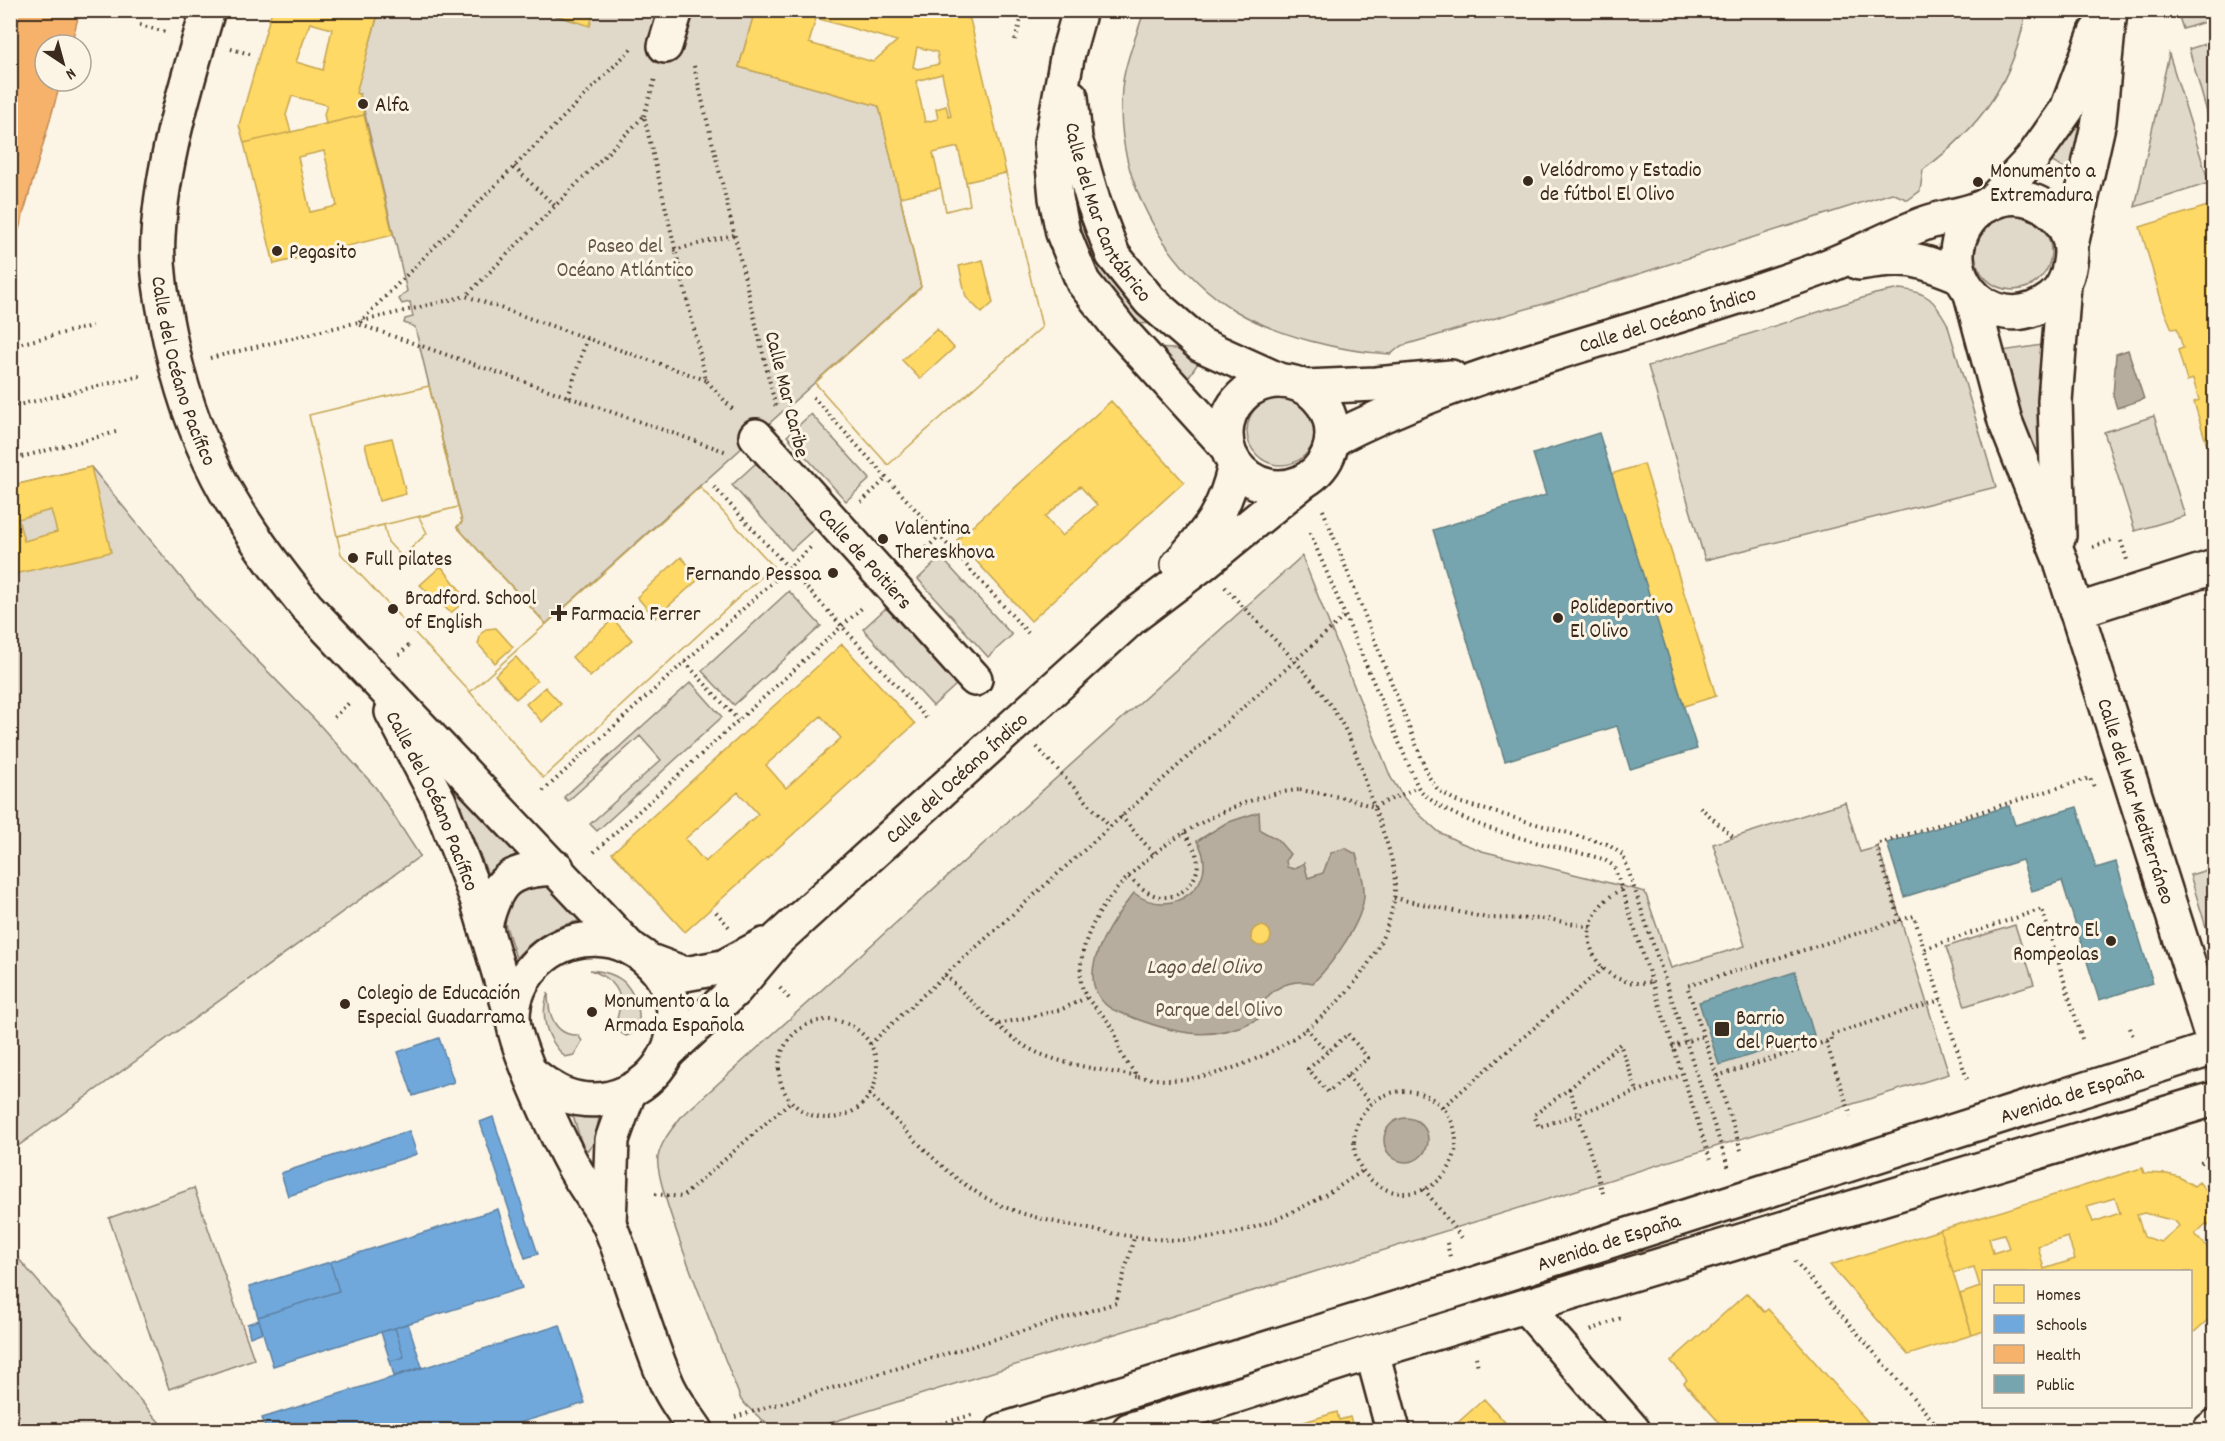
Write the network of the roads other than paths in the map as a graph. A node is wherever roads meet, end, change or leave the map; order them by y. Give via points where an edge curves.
1 (208, 10) edge
2 (676, 10) edge
3 (1080, 10) edge
4 (2104, 10) edge
5 (2110, 10) edge
6 (678, 50) road end
7 (1068, 53) junction
8 (1985, 205) junction
9 (2071, 245) junction
10 (1822, 269) junction
11 (2064, 284) junction
12 (1965, 285) junction
13 (1120, 329) junction
14 (1201, 345) junction
15 (1512, 367) junction
16 (1293, 384) junction
17 (756, 436) road end
18 (1332, 440) junction
19 (1231, 456) junction
20 (1313, 494) junction
21 (2060, 559) junction
22 (2214, 567) edge
23 (2076, 611) junction
24 (1134, 616) junction
25 (374, 678) junction
26 (975, 679) dead end
27 (557, 868) junction
28 (485, 926) junction
29 (779, 938) junction
30 (640, 954) junction
31 (517, 1034) junction
32 (2214, 1046) edge
33 (667, 1053) junction
34 (531, 1072) junction
35 (629, 1092) junction
36 (2212, 1104) edge
37 (609, 1224) junction
38 (1526, 1306) junction
39 (1372, 1352) junction
40 (668, 1386) junction
41 (2214, 1427) edge
42 (672, 1431) edge
43 (696, 1431) edge
44 (1003, 1431) edge
45 (1129, 1431) edge
46 (1393, 1431) edge
47 (1634, 1431) edge
48 (2210, 1431) edge

1 - 25 street, Calle del Océano Pacífico via 170,164 158,236 160,371 191,421 211,467 268,560
2 - 6 street
3 - 7 street, Calle del Mar Cantábrico
4 - 8 street via 2067,109 2031,160
5 - 9 street via 2099,121
7 - 13 street, Calle del Mar Cantábrico via 1051,142 1056,198 1063,233 1083,282
7 - 14 street, Calle del Mar Cantábrico via 1075,140 1113,255 1150,301
8 - 9 street via 2008,198 2041,204 2055,214
8 - 10 street, Calle del Océano Índico via 1927,223
8 - 12 street via 1970,217 1958,239 1956,252
9 - 11 street
10 - 12 street, Calle del Océano Índico via 1896,257 1928,262
10 - 15 street, Calle del Océano Índico
11 - 12 street via 2053,298 2020,313 1985,306
11 - 21 street, Calle del Mar Mediterráneo via 2055,401
12 - 21 street, Calle del Mar Mediterráneo via 2005,421
13 - 14 street, Calle del Mar Cantábrico
13 - 19 street, Calle del Mar Cantábrico
14 - 16 street, Calle del Mar Cantábrico
15 - 16 street, Calle del Océano Índico via 1435,379
15 - 18 street, Calle del Océano Índico via 1369,420
16 - 18 street via 1317,396 1332,424
16 - 19 street via 1265,383 1238,400 1226,431
17 - 26 street, Calle de Poitiers
18 - 20 street
19 - 20 street via 1253,480
19 - 24 street, Calle del Océano Índico via 1228,495 1213,523
20 - 24 street, Calle del Océano Índico via 1204,563
21 - 23 street, Calle del Mar Mediterráneo
22 - 23 street
23 - 32 street, Calle del Mar Mediterráneo
24 - 29 street, Calle del Océano Índico
25 - 27 street, Calle del Océano Pacífico
25 - 28 street, Calle del Océano Pacífico via 439,801
27 - 28 street, Calle del Océano Pacífico via 526,869 508,879 492,897
27 - 30 street, Calle del Océano Pacífico
28 - 31 street, Calle del Océano Pacífico
29 - 30 street, Calle del Océano Índico via 723,967 685,974
29 - 33 street, Calle del Océano Índico via 735,990
30 - 31 street via 610,940 590,939 549,953 519,989 513,1019
30 - 33 street via 662,976 673,1002 674,1031
31 - 34 street
32 - 44 street, Avenida de España
33 - 35 street via 658,1069
34 - 35 street via 576,1098 611,1098
34 - 37 street via 578,1174
35 - 37 street via 612,1140
36 - 38 street, Avenida de España
37 - 40 street
38 - 39 street, Avenida de España
38 - 47 street
39 - 45 street, Avenida de España
39 - 46 street
40 - 42 street
40 - 43 street
41 - 48 street

